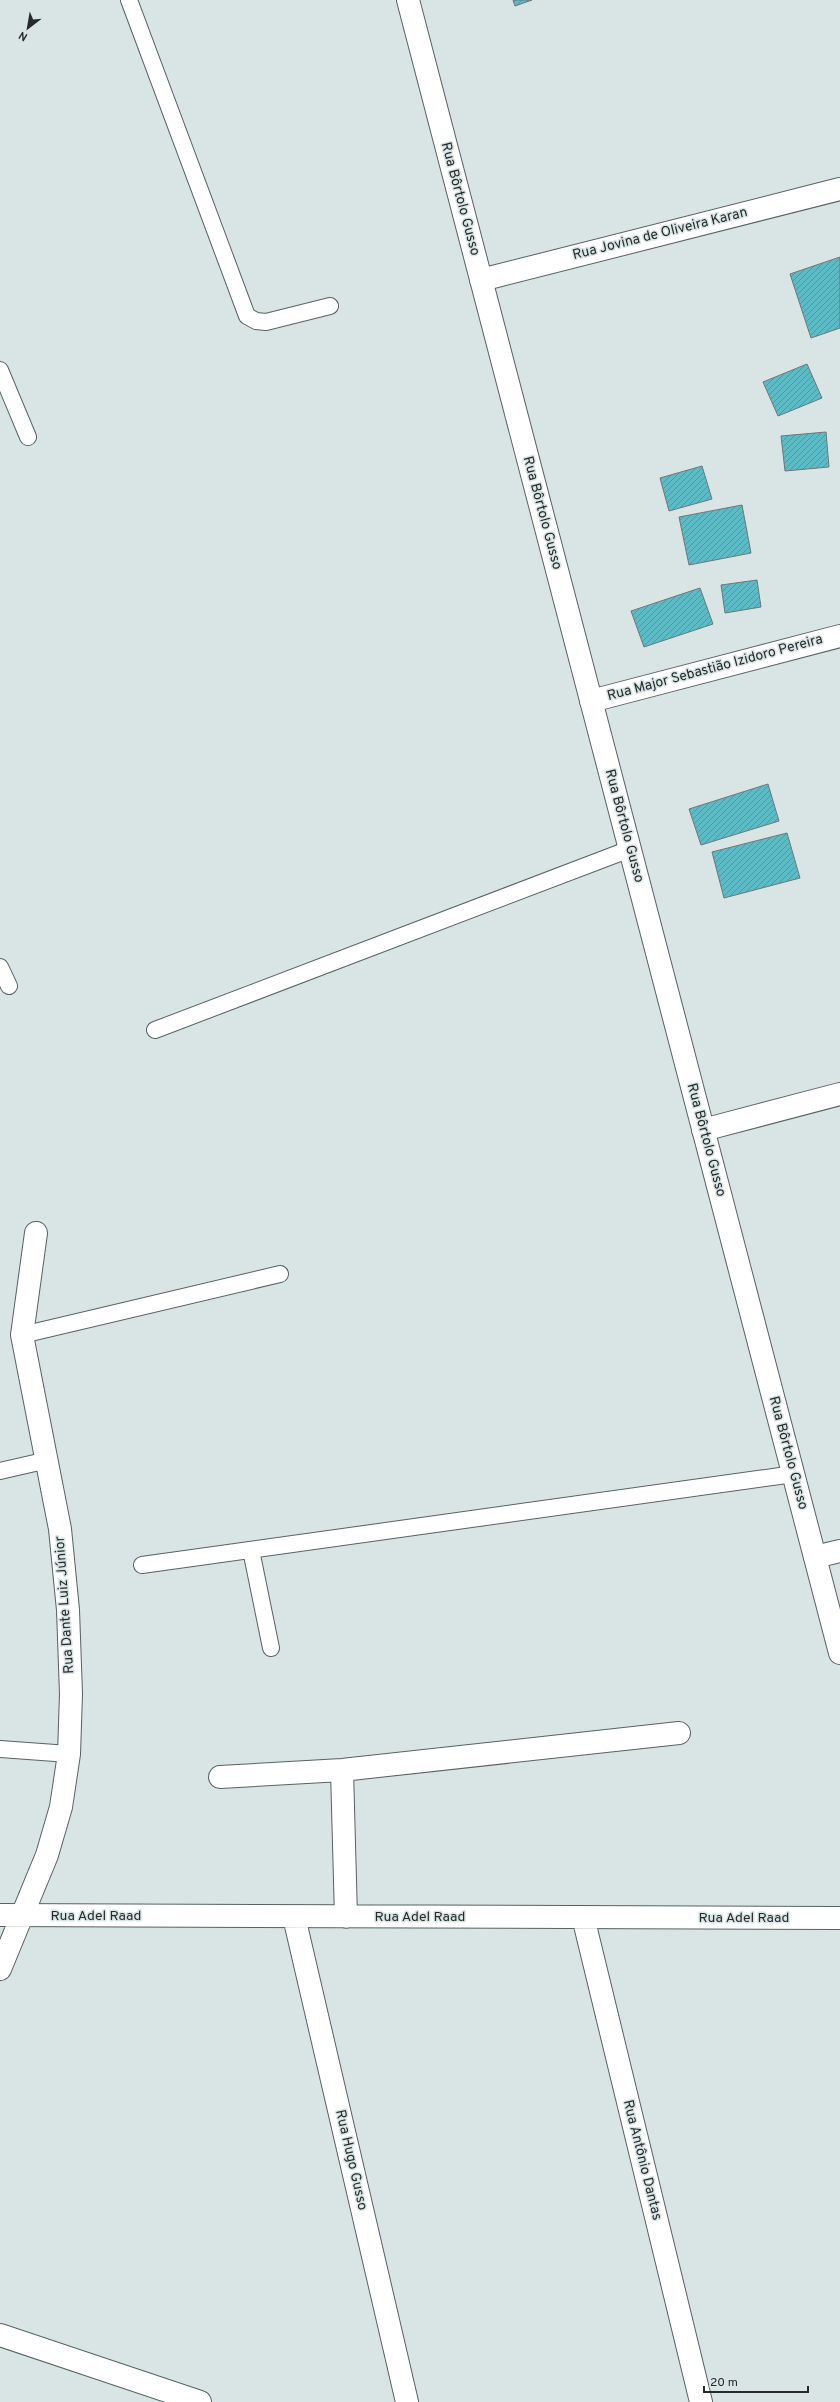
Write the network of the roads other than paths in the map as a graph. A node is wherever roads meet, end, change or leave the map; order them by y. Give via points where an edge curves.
1 (129, 0) edge
2 (408, 0) edge
3 (840, 189) edge
4 (481, 280) junction
5 (330, 306) dead end
6 (0, 370) edge
7 (28, 437) dead end
8 (840, 636) edge
9 (591, 701) junction
10 (630, 849) junction
11 (0, 967) edge
12 (10, 986) dead end
13 (155, 1030) dead end
14 (840, 1094) edge
15 (703, 1130) junction
16 (36, 1233) dead end
17 (280, 1274) dead end
18 (22, 1335) junction
19 (48, 1460) junction
20 (0, 1471) edge
21 (794, 1474) junction
22 (251, 1550) junction
23 (840, 1551) edge
24 (815, 1558) junction
25 (142, 1565) dead end
26 (271, 1648) dead end
27 (840, 1652) edge
28 (679, 1733) dead end
29 (0, 1749) edge
30 (69, 1754) junction
31 (342, 1770) junction
32 (220, 1777) dead end
33 (0, 1915) edge
34 (21, 1916) junction
35 (294, 1917) junction
36 (346, 1917) junction
37 (583, 1917) junction
38 (840, 1918) edge
39 (0, 1969) edge
40 (0, 2335) edge
41 (200, 2402) edge
42 (407, 2402) edge
43 (701, 2402) edge

1 - 5 lane via 247,316 256,321 266,322
2 - 4 street, Rua Bôrtolo Gusso
3 - 4 street, Rua Jovina de Oliveira Karan
4 - 9 street, Rua Bôrtolo Gusso
6 - 7 lane
8 - 9 street, Rua Major Sebastião Izidoro Pereira
9 - 10 street, Rua Bôrtolo Gusso
10 - 13 lane
10 - 15 street, Rua Bôrtolo Gusso
11 - 12 lane
14 - 15 street
15 - 21 street, Rua Bôrtolo Gusso
16 - 18 street, Rua Dante Luiz Júnior
17 - 18 lane
18 - 19 street, Rua Dante Luiz Júnior
19 - 20 lane
19 - 30 street, Rua Dante Luiz Júnior via 60,1529 68,1610 71,1694
21 - 22 lane
21 - 24 street, Rua Bôrtolo Gusso
22 - 25 lane
22 - 26 lane
23 - 24 street
24 - 27 street, Rua Bôrtolo Gusso
28 - 31 street
29 - 30 lane
30 - 34 street, Rua Dante Luiz Júnior via 61,1806 47,1855
31 - 32 street
31 - 36 street
33 - 34 street, Rua Adel Raad
34 - 35 street, Rua Adel Raad
34 - 39 street, Rua Dante Luiz Júnior
35 - 36 street, Rua Adel Raad
35 - 42 street, Rua Hugo Gusso
36 - 37 street, Rua Adel Raad
37 - 38 street, Rua Adel Raad
37 - 43 street, Rua Antônio Dantas
40 - 41 street

